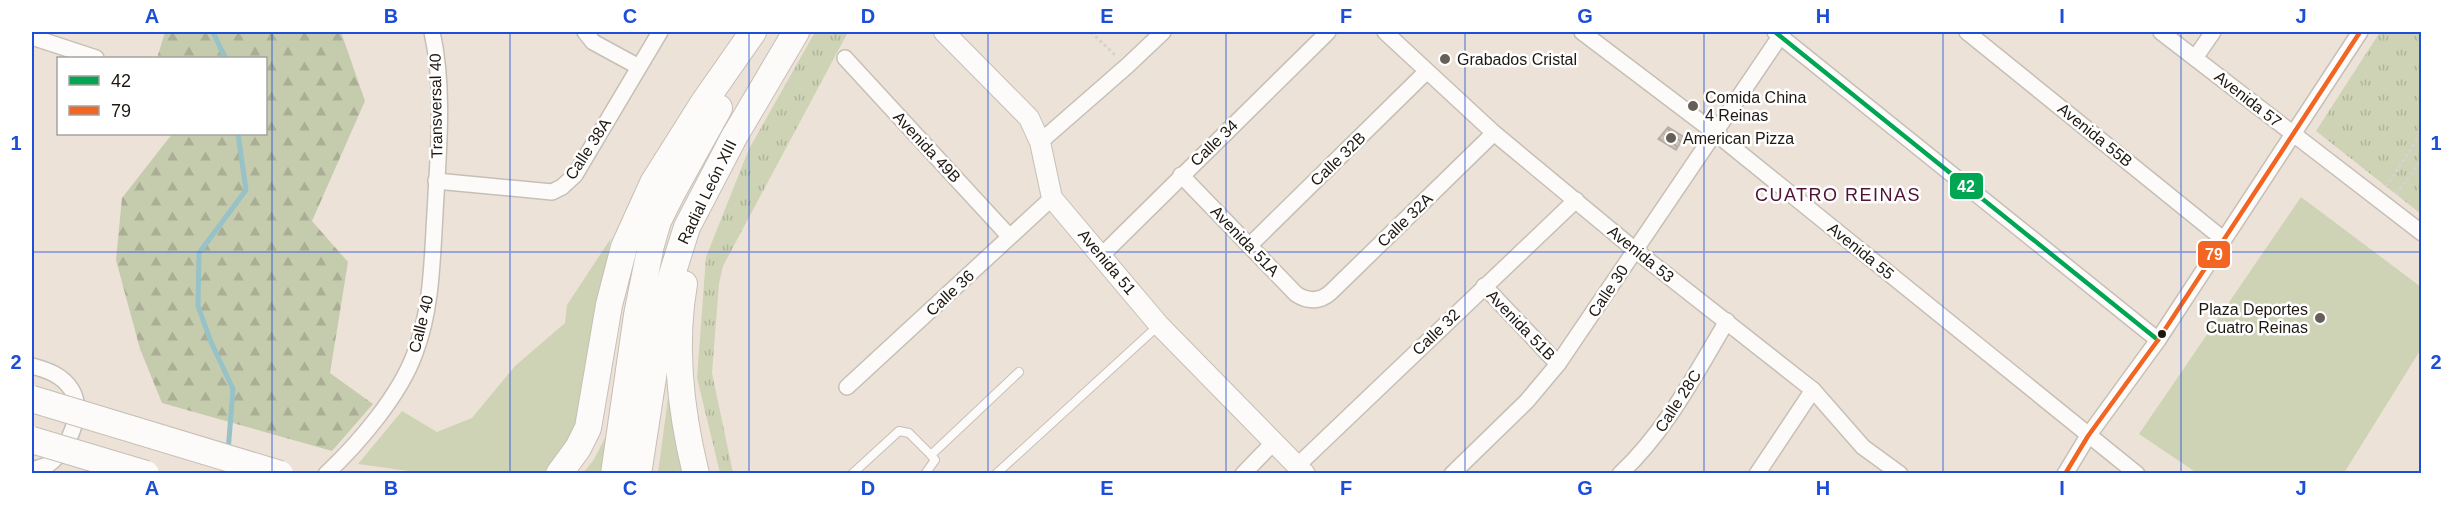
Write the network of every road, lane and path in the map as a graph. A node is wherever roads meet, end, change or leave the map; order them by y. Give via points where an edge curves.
1 (432, 32) edge
2 (585, 32) edge
3 (660, 32) edge
4 (753, 32) edge
5 (762, 32) edge
6 (796, 32) edge
7 (944, 32) edge
8 (1091, 32) edge
9 (1163, 32) edge
10 (1328, 32) edge
11 (1385, 32) edge
12 (1582, 32) edge
13 (1967, 32) edge
14 (2161, 32) edge
15 (2213, 32) edge
16 (2360, 32) edge
17 (1780, 33) edge
18 (32, 37) edge
19 (93, 57) edge
20 (845, 58) dead end
21 (2195, 58) junction
22 (1127, 66) junction
23 (639, 67) junction
24 (1426, 72) junction
25 (1714, 132) junction
26 (2421, 132) edge
27 (1494, 133) junction
28 (2292, 134) junction
29 (734, 137) junction
30 (1040, 142) junction
31 (2421, 160) edge
32 (1181, 175) junction
33 (436, 182) junction
34 (1052, 198) junction
35 (1576, 200) junction
36 (2421, 233) edge
37 (1009, 236) junction
38 (2223, 239) junction
39 (1250, 245) junction
40 (1635, 250) junction
41 (1102, 255) junction
42 (1484, 286) junction
43 (1312, 300) joint
44 (1727, 321) junction
45 (1159, 325) junction
46 (2158, 340) junction
47 (1558, 364) junction
48 (32, 366) edge
49 (1019, 372) dead end
50 (848, 387) dead end
51 (1813, 390) junction
52 (32, 399) edge
53 (2088, 436) junction
54 (32, 440) edge
55 (1274, 442) junction
56 (931, 455) junction
57 (32, 470) edge
58 (1301, 470) edge
59 (1462, 470) edge
60 (282, 472) edge
61 (1895, 472) edge
62 (147, 474) edge
63 (326, 474) edge
64 (560, 474) edge
65 (614, 474) edge
66 (638, 474) edge
67 (696, 474) edge
68 (852, 474) edge
69 (925, 474) edge
70 (996, 474) edge
71 (1243, 474) edge
72 (1620, 474) edge
73 (1757, 474) edge
74 (2065, 474) edge
75 (2137, 474) edge

1 - 33 street, Transversal 40 via 439,98
2 - 23 street via 593,42
3 - 23 street, Calle 38A
4 - 64 highway via 653,183 624,247 609,305 588,428
5 - 65 highway, Radial León XIII via 658,221 642,284
6 - 29 highway, Radial León XIII
7 - 30 street, Avenida 51 via 1029,118
8 - 22 path
9 - 22 street
10 - 32 street, Calle 34
11 - 24 street, Avenida 53
12 - 25 street, Avenida 55
13 - 38 street, Avenida 55B
14 - 21 street, Avenida 57
15 - 21 street
16 - 28 street
17 - 25 street, Calle 30
17 - 46 street
18 - 19 street
20 - 37 street, Avenida 49B
21 - 28 street, Avenida 57
22 - 30 street
23 - 33 street, Calle 38A via 575,175 562,187 552,192
24 - 27 street, Avenida 53
24 - 39 street, Calle 32B
25 - 40 street, Calle 30
25 - 53 street, Avenida 55
26 - 31 path via 2386,186 2396,195
27 - 35 street, Avenida 53
27 - 43 street, Calle 32A via 1331,292
28 - 36 street, Avenida 57
28 - 38 street
29 - 66 highway, Radial León XIII via 687,227 669,284
29 - 67 highway via 683,286 680,364 685,432
30 - 34 street, Avenida 51
32 - 39 street, Avenida 51A
32 - 41 street, Calle 34
33 - 63 street, Calle 40 via 429,303 415,354 389,401
34 - 37 street, Calle 36
34 - 41 street, Avenida 51
35 - 40 street, Avenida 53
35 - 42 street, Calle 32
37 - 50 street, Calle 36
38 - 46 street
39 - 43 street, Avenida 51A via 1296,294
40 - 44 street, Avenida 53
40 - 47 street, Calle 30
41 - 45 street, Avenida 51
42 - 47 street, Avenida 51B
42 - 58 street, Calle 32
44 - 51 street, Avenida 53
44 - 72 street, Calle 28C via 1675,407 1643,452
45 - 55 street, Avenida 51
45 - 70 lane
46 - 53 street
47 - 59 street, Calle 30
48 - 57 street via 62,380 72,390 76,404 72,433 60,454 48,465
49 - 56 lane
51 - 61 street, Avenida 53 via 1863,447
51 - 73 street
52 - 60 highway, bridge
53 - 74 street
53 - 75 street, Avenida 55
54 - 62 highway, bridge
55 - 58 street, Avenida 51
55 - 71 street
56 - 68 lane via 909,434 899,431
56 - 69 lane via 935,460

